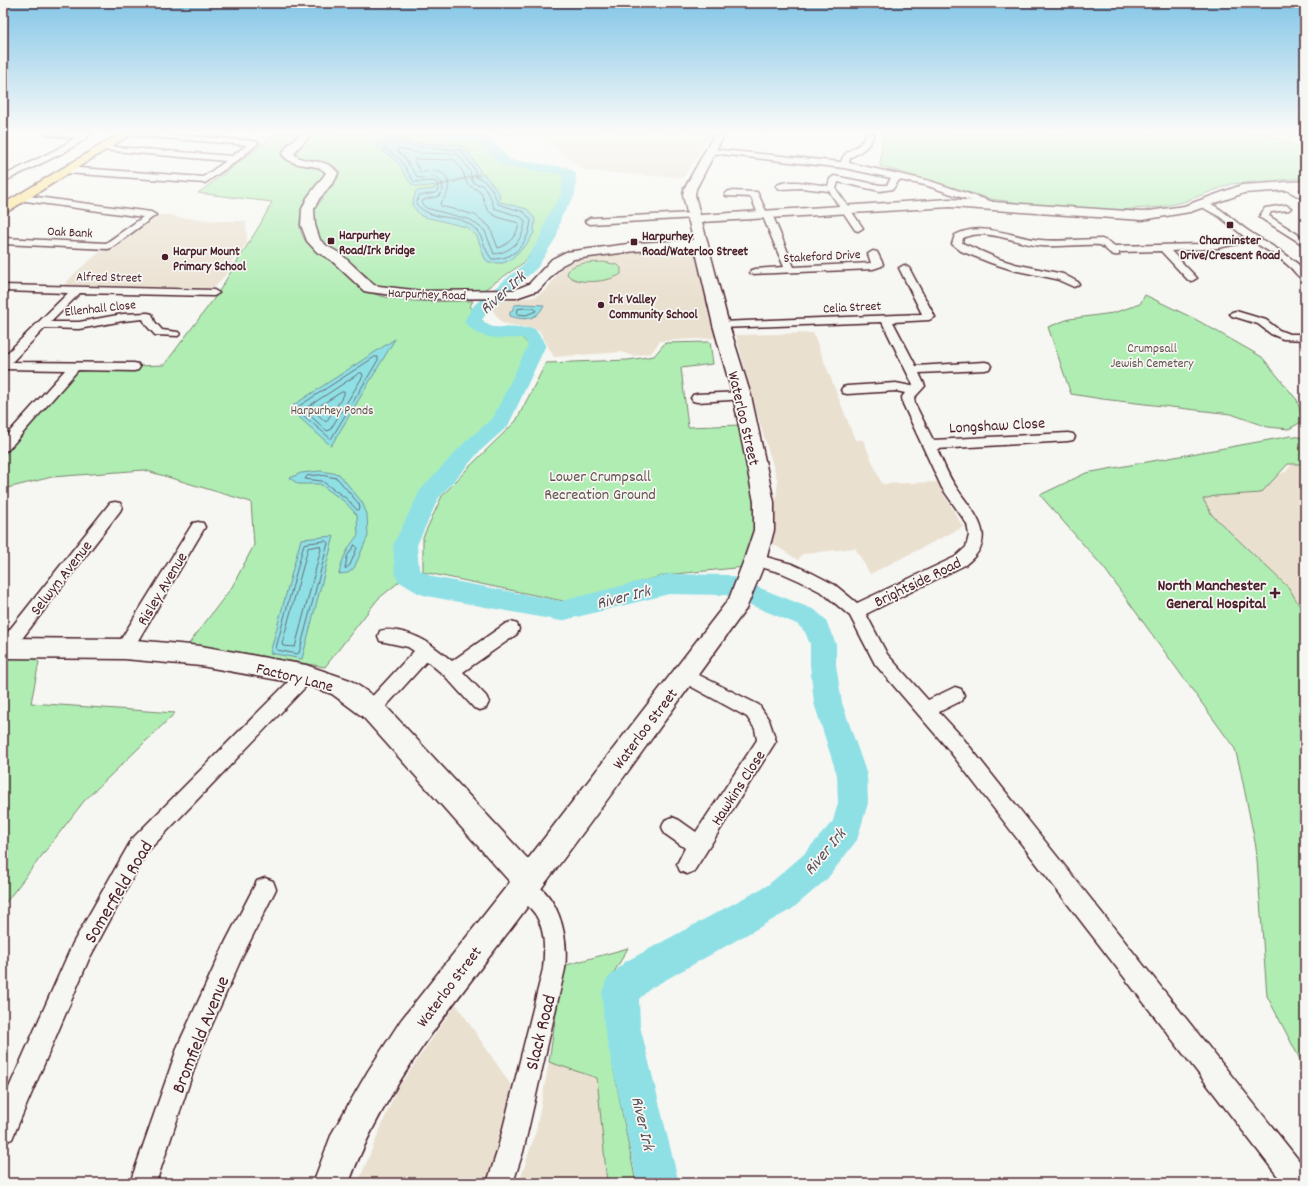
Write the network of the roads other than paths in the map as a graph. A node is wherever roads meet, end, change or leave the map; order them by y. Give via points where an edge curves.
1 (37, 188) edge
2 (321, 188) edge
3 (690, 188) edge
4 (827, 188) edge
5 (941, 188) edge
6 (1249, 188) edge
7 (1289, 188) edge
8 (832, 189) joint
9 (729, 194) dead end
10 (21, 198) junction
11 (1305, 198) edge
12 (1203, 204) junction
13 (996, 206) junction
14 (1286, 208) dead end
15 (3, 209) edge
16 (846, 209) junction
17 (765, 214) junction
18 (693, 217) junction
19 (590, 221) dead end
20 (858, 228) dead end
21 (1253, 238) junction
22 (3, 241) edge
23 (1305, 243) edge
24 (700, 244) junction
25 (1163, 248) junction
26 (873, 254) dead end
27 (1305, 263) edge
28 (1293, 264) junction
29 (904, 268) dead end
30 (790, 270) junction
31 (755, 272) dead end
32 (1305, 277) edge
33 (1180, 278) dead end
34 (1192, 278) junction
35 (1205, 278) dead end
36 (1074, 284) dead end
37 (3, 288) edge
38 (77, 290) junction
39 (214, 293) dead end
40 (1236, 314) dead end
41 (886, 318) junction
42 (44, 325) junction
43 (721, 325) junction
44 (174, 334) dead end
45 (1305, 337) edge
46 (3, 365) edge
47 (75, 366) junction
48 (985, 366) dead end
49 (134, 367) dead end
50 (911, 370) junction
51 (847, 390) dead end
52 (915, 391) junction
53 (742, 396) junction
54 (697, 398) dead end
55 (1068, 437) dead end
56 (929, 445) junction
57 (3, 447) edge
58 (115, 507) dead end
59 (198, 527) dead end
60 (755, 560) junction
61 (856, 611) junction
62 (511, 629) dead end
63 (386, 636) dead end
64 (4, 648) edge
65 (124, 649) junction
66 (426, 650) junction
67 (451, 671) junction
68 (306, 675) junction
69 (685, 675) junction
70 (955, 695) dead end
71 (480, 702) dead end
72 (372, 709) junction
73 (927, 709) junction
74 (672, 827) dead end
75 (699, 846) junction
76 (687, 864) dead end
77 (526, 885) junction
78 (265, 889) dead end
79 (3, 1130) edge
80 (143, 1183) edge
81 (330, 1183) edge
82 (500, 1183) edge
83 (1300, 1183) edge

1 - 10 main road
2 - 24 street, Harpurhey Road via 308,209 308,225 314,240 370,288 405,294 516,294 534,287 557,262 571,255 636,247
3 - 18 street, Waterloo Street via 689,201
4 - 8 street
5 - 13 street
6 - 12 street
7 - 11 street
8 - 16 street
9 - 17 street via 754,194
10 - 15 main road
10 - 22 street, Oak Bank via 151,215 108,246
12 - 13 street via 1178,211 1142,216
12 - 21 street via 1223,215
13 - 16 street via 934,203
14 - 23 street via 1268,210 1264,216
16 - 17 street
16 - 20 street
17 - 18 street
17 - 30 street
18 - 19 street
18 - 24 street, Waterloo Street
21 - 25 street via 1218,246
21 - 28 street
24 - 43 street, Waterloo Street
25 - 34 street
25 - 36 street via 1114,251 1102,242 1033,242 978,232 962,234 956,240 961,247 1012,267 1064,273
26 - 30 street, Stakeford Drive via 878,264 872,266
27 - 28 street
28 - 32 street
29 - 41 street, Celia Street via 934,316
30 - 31 street, Stakeford Drive
33 - 34 street
34 - 35 street
37 - 38 street, Alfred Street
38 - 39 street, Alfred Street
38 - 42 street
40 - 45 street via 1261,318 1275,332 1288,337
41 - 43 street, Celia Street
41 - 50 street, Brightside Road
42 - 44 street, Ellenhall Close via 76,326 125,316 148,316 150,323 159,333
42 - 46 street
43 - 53 street, Waterloo Street
46 - 47 street
47 - 49 street
47 - 57 street
48 - 50 street
50 - 52 street, Brightside Road via 919,384
51 - 52 street via 896,387
52 - 56 street, Brightside Road via 907,400
53 - 54 street
53 - 60 street, Waterloo Street via 764,502 764,530
55 - 56 street, Longshaw Close
56 - 61 street, Brightside Road via 948,488 974,524 974,548 960,561
58 - 64 street, Selwyn Avenue
59 - 65 street, Risley Avenue
60 - 61 street, Brightside Road via 786,568 806,577 829,589
60 - 69 street, Waterloo Street via 742,594
61 - 73 street via 881,659
62 - 67 street
63 - 66 street via 412,641
64 - 65 street, Factory Lane
65 - 68 street, Factory Lane via 201,656
66 - 67 street
66 - 72 street
67 - 71 street
68 - 72 street, Factory Lane via 341,687
68 - 79 street, Somerfield Road via 139,846 81,951
69 - 75 street, Hawkins Close via 753,711 763,726 767,741
69 - 77 street, Waterloo Street
70 - 73 street
72 - 77 street, Factory Lane
73 - 83 street
74 - 75 street
75 - 76 street, Hawkins Close
77 - 81 street, Waterloo Street via 396,1057 345,1146
77 - 82 street, Slack Road via 542,904 550,921 556,945 556,958 510,1152
78 - 80 street, Bromfield Avenue via 234,949 188,1052

